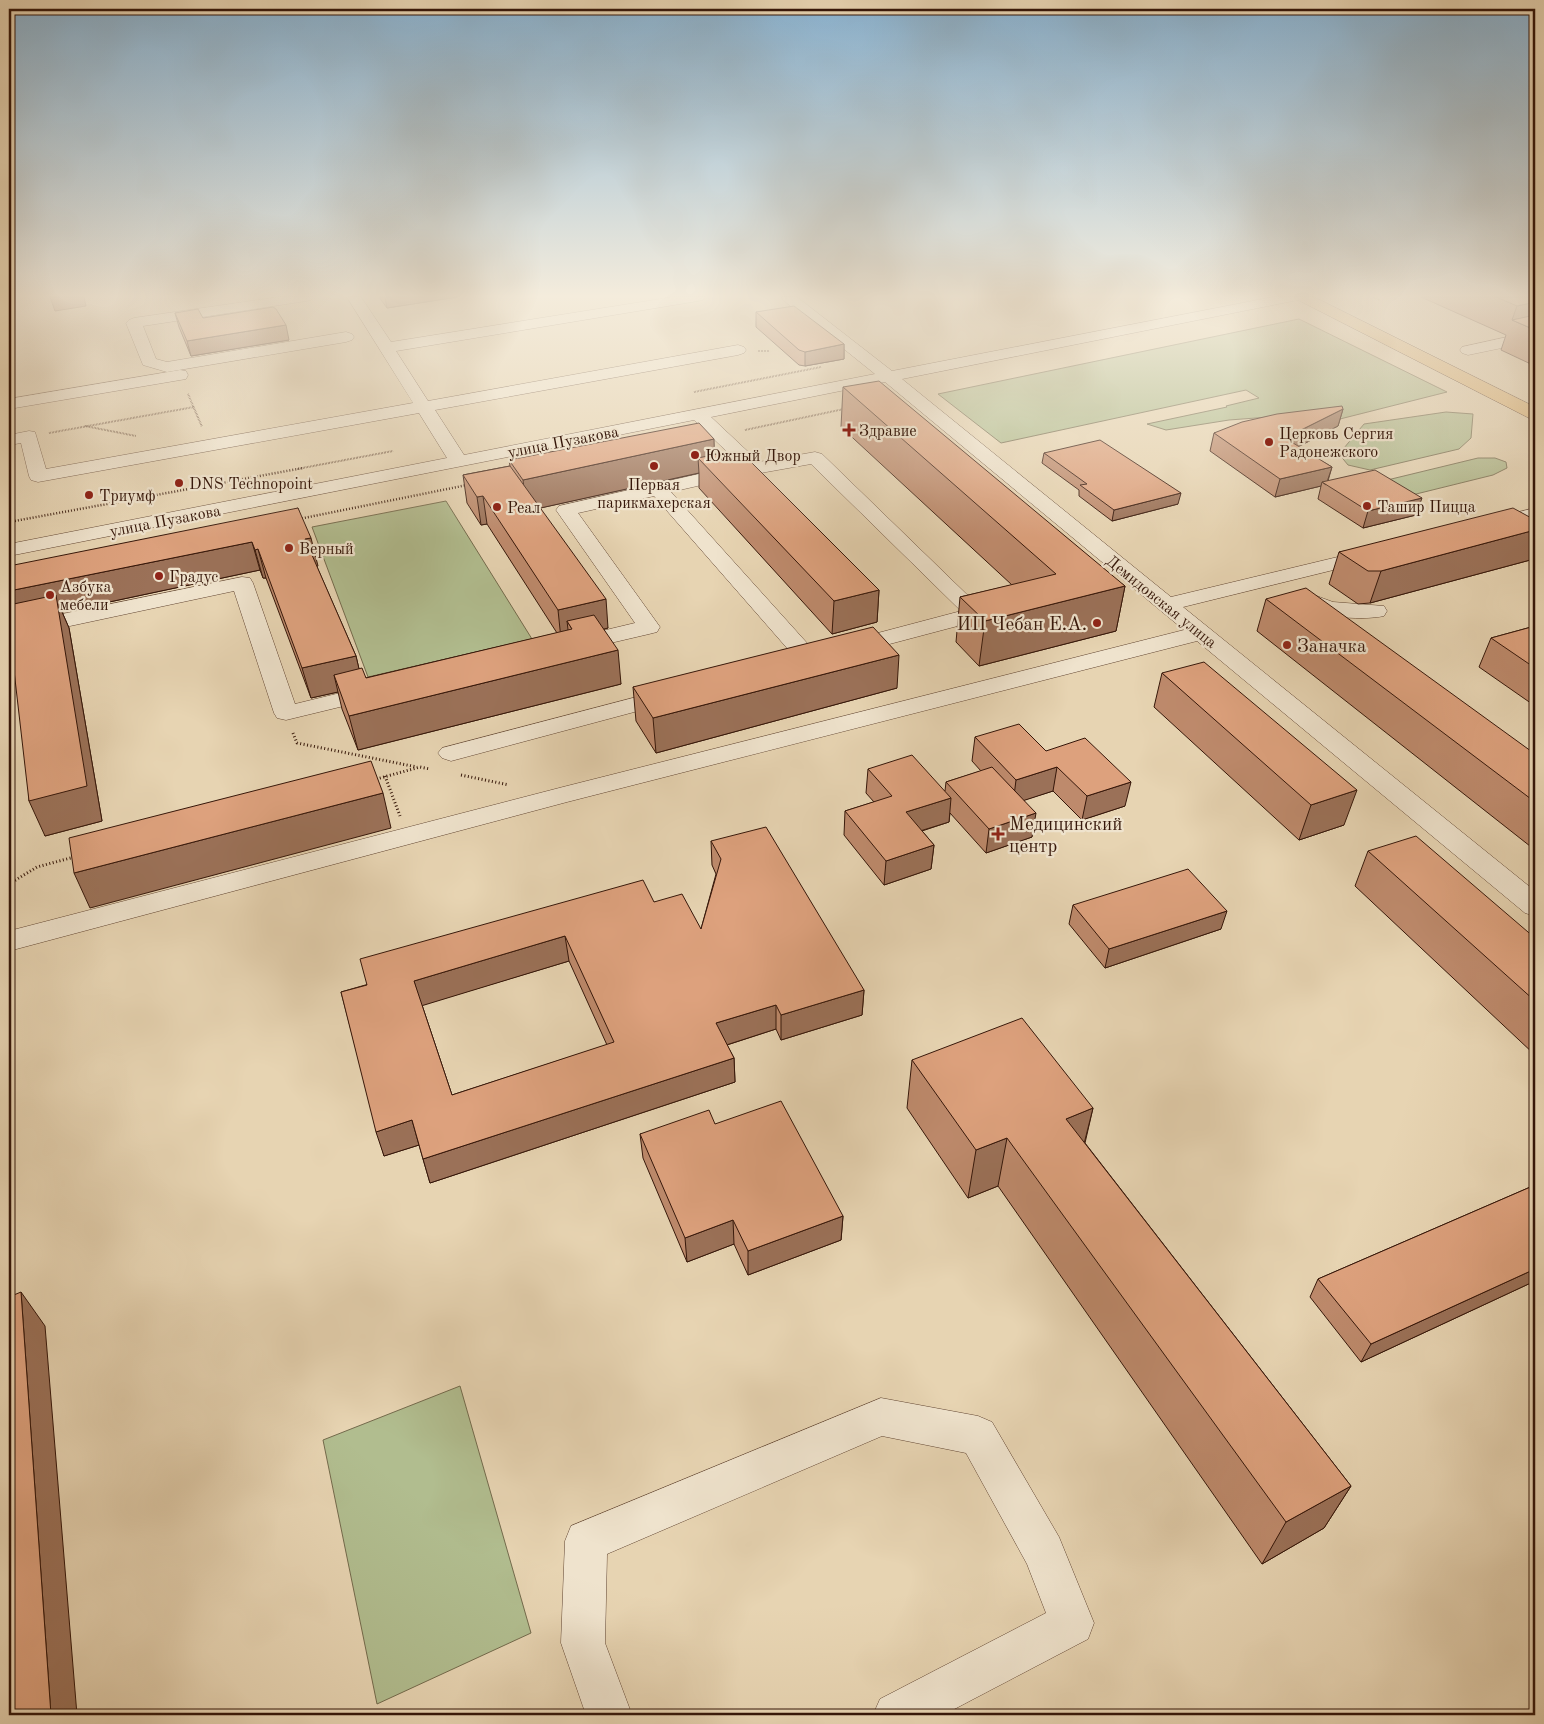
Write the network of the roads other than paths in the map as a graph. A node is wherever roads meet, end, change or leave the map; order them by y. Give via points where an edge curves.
1 (166, 377) edge
2 (405, 377) edge
3 (584, 377) edge
4 (887, 377) edge
5 (889, 377) edge
6 (1467, 377) edge
7 (1491, 377) edge
8 (1535, 399) edge
9 (9, 404) edge
10 (423, 406) junction
11 (697, 414) junction
12 (1535, 414) edge
13 (9, 440) edge
14 (459, 462) junction
15 (755, 468) junction
16 (658, 489) junction
17 (1535, 514) edge
18 (1468, 531) edge
19 (9, 550) edge
20 (1392, 550) edge
21 (1274, 579) junction
22 (1167, 604) junction
23 (1376, 611) edge
24 (9, 632) edge
25 (1201, 633) junction
26 (554, 650) edge
27 (401, 686) edge
28 (695, 688) edge
29 (445, 762) road end
30 (1535, 906) edge
31 (9, 941) edge
32 (609, 1715) edge
33 (896, 1715) edge

1 - 9 street
2 - 10 street
3 - 10 street
4 - 11 street, улица Пузакова
5 - 22 street, Демидовская улица
6 - 12 main road
7 - 8 main road
10 - 13 street via 38,476 29,436
10 - 14 street
11 - 14 street, улица Пузакова
11 - 15 street
14 - 19 street, улица Пузакова
15 - 16 street
15 - 16 street via 815,458 976,614 799,661
16 - 26 street via 566,510 649,627
17 - 18 street
20 - 21 street
21 - 22 street
21 - 23 street via 1312,603 1342,612
22 - 25 street, Демидовская улица
24 - 27 street via 242,583 286,713
25 - 30 street, Демидовская улица
25 - 31 street via 563,795
28 - 29 street
32 - 33 street via 583,1643 586,1541 881,1417 978,1436 1044,1552 1072,1623

